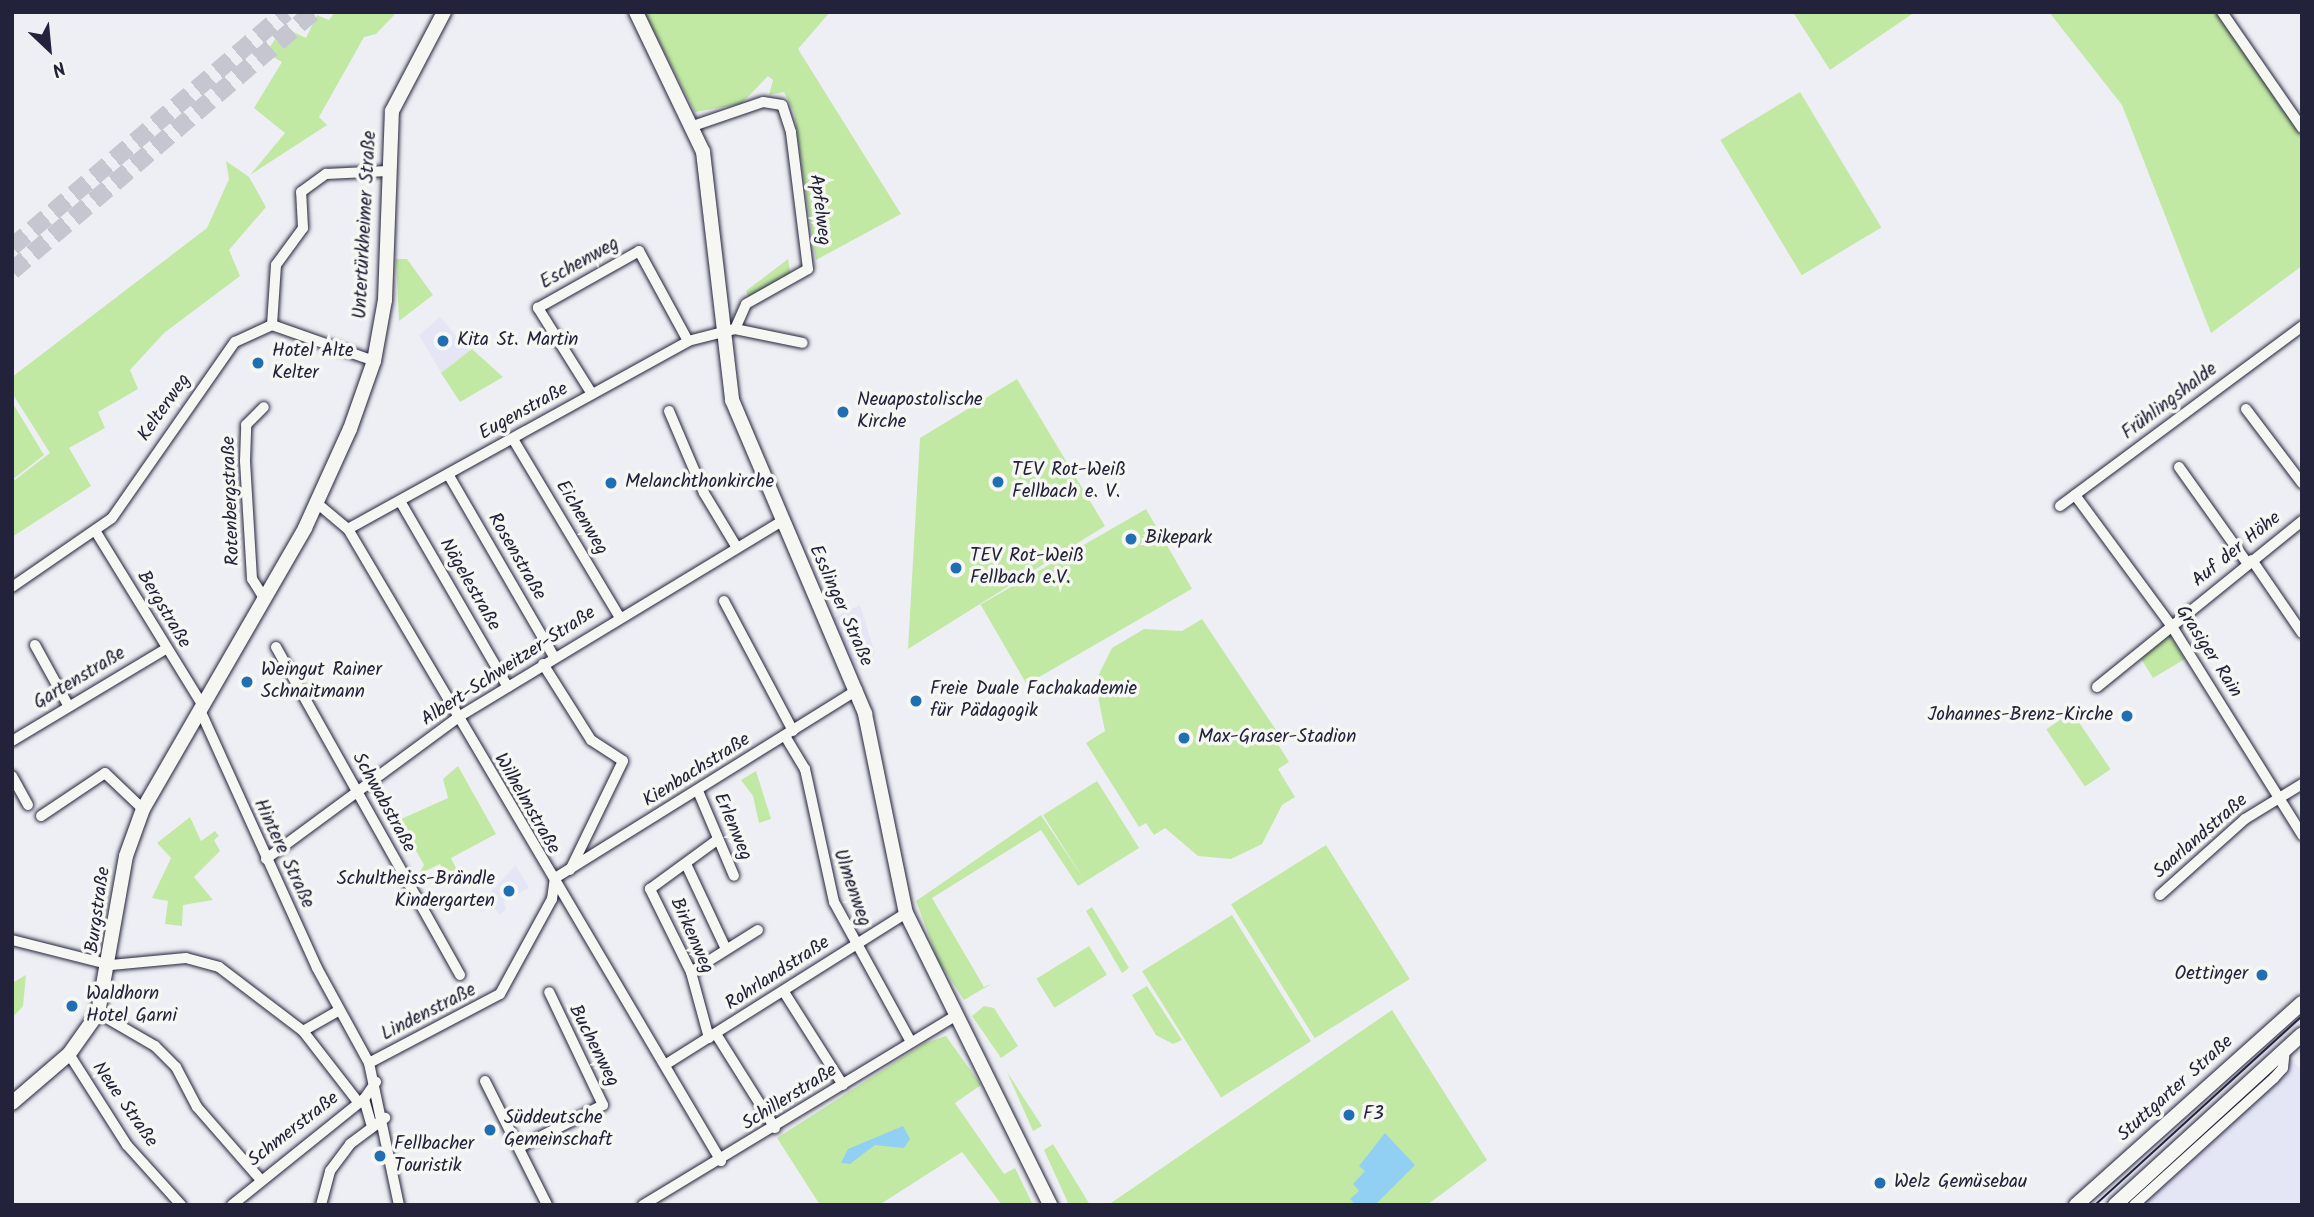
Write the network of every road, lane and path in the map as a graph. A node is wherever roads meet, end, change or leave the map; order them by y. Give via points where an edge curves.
1 (444, 12) edge
2 (636, 12) edge
3 (2222, 12) edge
4 (693, 126) junction
5 (2302, 128) edge
6 (388, 171) junction
7 (272, 326) junction
8 (2302, 326) edge
9 (735, 329) junction
10 (720, 332) junction
11 (688, 341) junction
12 (803, 343) dead end
13 (374, 361) junction
14 (592, 394) junction
15 (264, 407) dead end
16 (2246, 409) dead end
17 (669, 411) dead end
18 (513, 439) junction
19 (2179, 467) dead end
20 (449, 474) junction
21 (2302, 483) edge
22 (2075, 495) junction
23 (400, 500) junction
24 (318, 504) junction
25 (2060, 506) dead end
26 (2302, 520) edge
27 (781, 522) junction
28 (348, 529) junction
29 (96, 532) junction
30 (736, 546) junction
31 (2250, 562) junction
32 (12, 587) edge
33 (264, 598) junction
34 (723, 601) dead end
35 (619, 616) junction
36 (2171, 625) junction
37 (2302, 633) edge
38 (35, 645) dead end
39 (276, 647) dead end
40 (166, 649) junction
41 (554, 657) junction
42 (543, 664) junction
43 (508, 687) junction
44 (2097, 687) dead end
45 (857, 691) junction
46 (68, 705) junction
47 (202, 708) junction
48 (457, 719) junction
49 (789, 733) junction
50 (12, 741) edge
51 (12, 776) edge
52 (2302, 784) edge
53 (698, 791) junction
54 (357, 793) junction
55 (2279, 798) junction
56 (29, 804) dead end
57 (143, 809) junction
58 (41, 816) dead end
59 (2302, 835) edge
60 (717, 840) junction
61 (266, 859) junction
62 (686, 864) junction
63 (569, 870) junction
64 (734, 876) dead end
65 (555, 878) junction
66 (2160, 895) dead end
67 (906, 913) junction
68 (758, 930) dead end
69 (12, 940) edge
70 (853, 947) junction
71 (726, 949) junction
72 (111, 965) junction
73 (691, 972) junction
74 (460, 975) dead end
75 (549, 992) dead end
76 (783, 992) junction
77 (2302, 1003) edge
78 (338, 1011) junction
79 (98, 1013) junction
80 (954, 1017) junction
81 (303, 1031) junction
82 (2302, 1034) edge
83 (713, 1036) junction
84 (911, 1042) junction
85 (2285, 1050) junction
86 (69, 1054) junction
87 (369, 1063) junction
88 (668, 1063) junction
89 (376, 1082) junction
90 (485, 1082) dead end
91 (843, 1085) junction
92 (361, 1100) junction
93 (12, 1103) edge
94 (385, 1118) junction
95 (371, 1124) junction
96 (775, 1128) junction
97 (520, 1147) junction
98 (721, 1161) junction
99 (260, 1179) junction
100 (544, 1204) edge
101 (181, 1205) edge
102 (232, 1205) edge
103 (321, 1205) edge
104 (399, 1205) edge
105 (643, 1205) edge
106 (1050, 1205) edge
107 (2076, 1205) edge
108 (2115, 1205) edge
109 (2134, 1205) edge

1 - 6 main road, Untertürkheimer Straße via 398,94
2 - 4 main road, Esslinger Straße
3 - 5 street
4 - 9 street, Apfelweg via 763,102 782,105 788,116 808,270 746,304
4 - 10 main road, Esslinger Straße via 715,218
6 - 7 street via 326,174 300,192 303,228 276,265
6 - 13 main road, Untertürkheimer Straße via 384,300
7 - 13 street
7 - 29 street, Kelterweg via 235,342 112,518
8 - 22 street, Frühlingshalde
9 - 10 street
9 - 12 street
10 - 11 street, Eugenstraße
10 - 27 main road, Esslinger Straße via 732,400
11 - 14 street, Eugenstraße
11 - 14 street, Eschenweg via 639,251 538,308
13 - 24 main road, Untertürkheimer Straße
14 - 18 street, Eugenstraße
15 - 33 street, Rotenbergstraße via 246,425 245,461 252,579
16 - 21 street
17 - 30 street
18 - 20 street, Eugenstraße
18 - 35 street, Eichenweg
19 - 31 street
20 - 23 street, Eugenstraße
20 - 41 street, Rosenstraße
22 - 25 street, Frühlingshalde
22 - 36 street, Grasiger Rain
23 - 28 street, Eugenstraße
23 - 43 street, Nägelestraße
24 - 28 street, Wilhelmstraße
24 - 33 main road, Untertürkheimer Straße
26 - 31 street, Auf der Höhe
27 - 30 street, Albert-Schweitzer-Straße
27 - 45 main road, Esslinger Straße
28 - 48 street, Wilhelmstraße
29 - 32 street, Kelterweg
29 - 40 street, Bergstraße
30 - 35 street, Albert-Schweitzer-Straße
31 - 36 street, Auf der Höhe
31 - 37 street
33 - 47 main road, Untertürkheimer Straße
34 - 49 street, Ulmenweg
35 - 41 street, Albert-Schweitzer-Straße
36 - 44 street, Auf der Höhe
36 - 55 street, Grasiger Rain
38 - 46 street
39 - 54 street, Schwabstraße
40 - 46 street, Gartenstraße
40 - 47 street, Bergstraße
41 - 42 street, Albert-Schweitzer-Straße
42 - 43 street, Albert-Schweitzer-Straße
42 - 63 street via 591,740 623,761
43 - 48 street, Albert-Schweitzer-Straße
45 - 49 street, Kienbachstraße
45 - 67 main road, Esslinger Straße
46 - 50 street, Gartenstraße
47 - 57 main road, Burgstraße
47 - 61 street, Hintere Straße
48 - 54 street, Albert-Schweitzer-Straße
48 - 65 street, Wilhelmstraße via 543,868
49 - 53 street, Kienbachstraße
49 - 70 street, Ulmenweg via 805,769 825,874
51 - 56 street
52 - 55 street, Saarlandstraße
53 - 60 street, Erlenweg
53 - 63 street, Kienbachstraße
54 - 61 street, Albert-Schweitzer-Straße
54 - 74 street, Schwabstraße
55 - 59 street, Grasiger Rain
55 - 66 street, Saarlandstraße
57 - 58 street via 105,773
57 - 72 main road, Burgstraße via 126,856
60 - 62 street, Birkenweg
60 - 64 street, Erlenweg
61 - 78 street, Hintere Straße
62 - 71 street
62 - 73 street, Birkenweg via 650,889
63 - 65 street, Kienbachstraße
65 - 87 street, Lindenstraße via 523,958 490,1002
65 - 88 street, Wilhelmstraße
67 - 70 street, Rohrlandstraße
67 - 80 main road, Esslinger Straße
68 - 71 street
69 - 72 street
70 - 76 street, Rohrlandstraße
70 - 84 street, Ulmenweg
71 - 73 street
72 - 79 main road, Burgstraße
72 - 81 street via 186,958 219,967
73 - 83 street, Birkenweg
75 - 97 street, Buchenweg via 603,1105
76 - 83 street, Rohrlandstraße
76 - 91 street
77 - 107 main road, Stuttgarter Straße
78 - 81 street
78 - 87 street, Hintere Straße
79 - 86 main road, Burgstraße
79 - 99 street via 155,1046 176,1067 197,1107
80 - 84 street, Schillerstraße
80 - 106 main road, Esslinger Straße via 988,1074
81 - 92 street
82 - 85 main road
83 - 88 street, Rohrlandstraße
83 - 96 street, Birkenweg
84 - 91 street, Schillerstraße
85 - 108 main road
85 - 109 street via 2283,1068
86 - 93 main road, Burgstraße
86 - 101 street, Neue Straße via 127,1145
87 - 89 street, Hintere Straße
88 - 98 street, Wilhelmstraße
89 - 92 street, Schmerstraße
89 - 94 street, Hintere Straße
90 - 97 street
91 - 96 street, Schillerstraße
92 - 95 street
92 - 99 street, Schmerstraße
94 - 95 street
94 - 104 street, Hintere Straße
95 - 103 street via 330,1171
96 - 98 street, Schillerstraße
97 - 100 street
98 - 105 street, Schillerstraße
99 - 102 street, Schmerstraße

